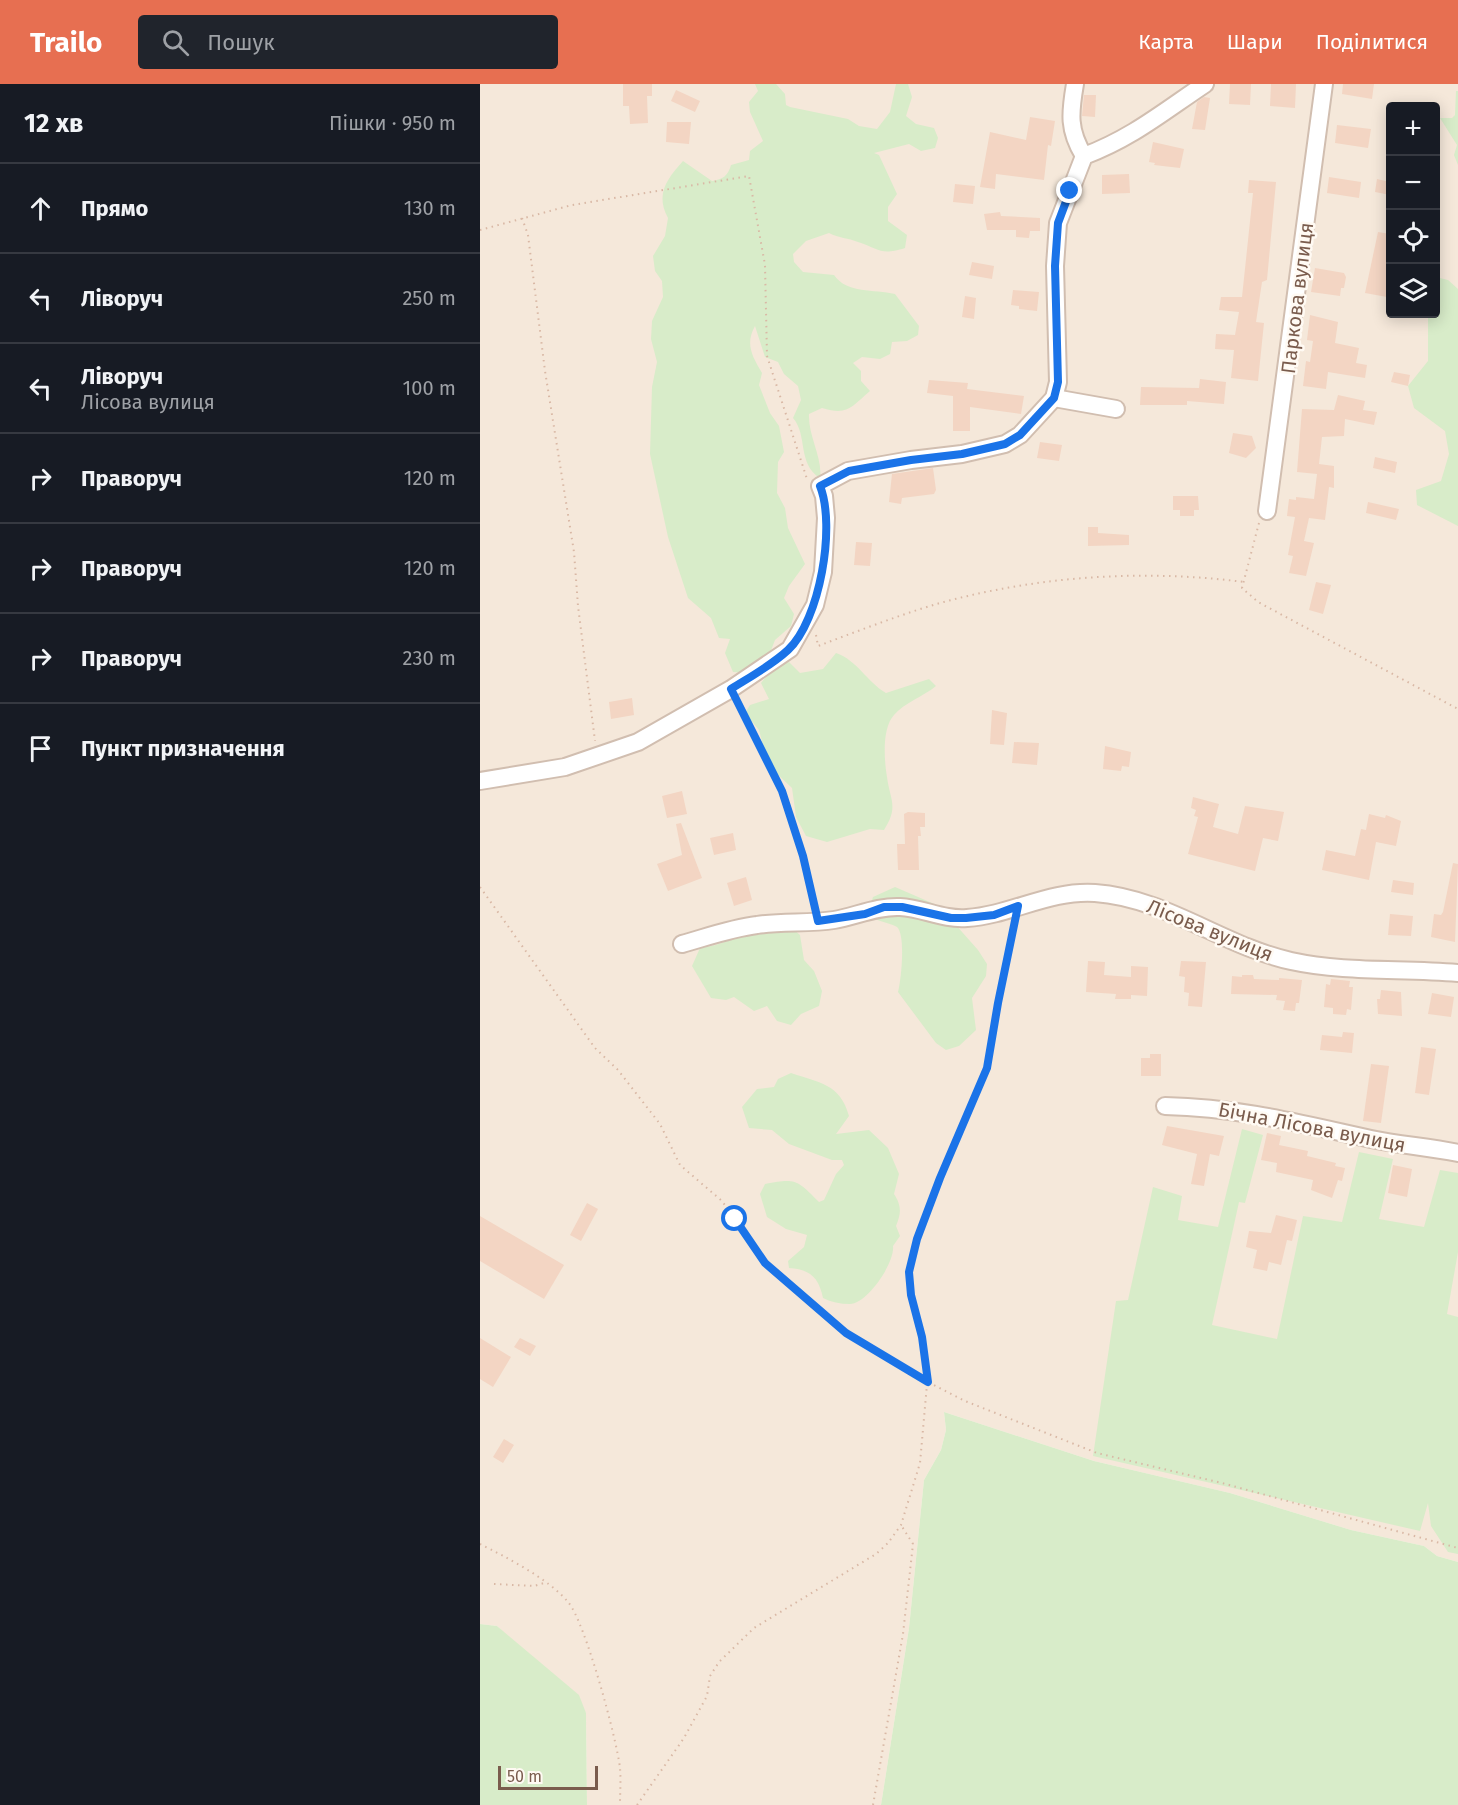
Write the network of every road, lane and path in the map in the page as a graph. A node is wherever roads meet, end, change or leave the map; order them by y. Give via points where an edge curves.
1 (1074, 84) edge
2 (1205, 84) edge
3 (1324, 84) edge
4 (1084, 156) junction
5 (522, 218) junction
6 (480, 230) edge
7 (1054, 398) junction
8 (1116, 409) dead end
9 (820, 486) junction
10 (1267, 511) joint
11 (1244, 582) junction
12 (811, 612) junction
13 (731, 689) junction
14 (1458, 709) edge
15 (595, 759) junction
16 (480, 781) edge
17 (480, 887) edge
18 (1018, 906) junction
19 (818, 921) junction
20 (682, 944) dead end
21 (1458, 974) edge
22 (1166, 1106) dead end
23 (1458, 1153) edge
24 (928, 1382) junction
25 (901, 1525) junction
26 (480, 1544) edge
27 (1458, 1548) edge
28 (544, 1583) junction
29 (494, 1584) dead end
30 (620, 1805) edge
31 (637, 1805) edge
32 (873, 1805) edge

1 - 4 street via 1073,138
2 - 4 street via 1149,125
3 - 10 street, Паркова вулиця
4 - 7 street via 1058,223 1058,382
5 - 6 path
5 - 9 path via 572,205 749,176 765,265 767,356 807,479
5 - 15 path via 528,235 574,552 596,732
7 - 8 street
7 - 9 street via 1020,435 1005,444 849,471
9 - 12 street via 826,518 823,572
10 - 11 path via 1260,520
11 - 12 path via 1140,574 998,589 938,604 818,646
11 - 14 path via 1242,588 1258,602
12 - 13 street via 790,649
13 - 15 street via 638,742
13 - 19 path via 782,791
15 - 16 street
17 - 24 path via 595,1048 618,1070 660,1124 680,1165 722,1201 765,1263 846,1333
18 - 19 street, Лісова вулиця via 994,915 966,918 884,907
18 - 21 street, Лісова вулиця via 1062,894 1096,893 1149,903 1250,948 1290,961 1338,968
18 - 24 path via 987,1068 940,1178 909,1272
19 - 20 street, Лісова вулиця via 757,924
22 - 23 street, Бічна Лісова вулиця via 1254,1113
24 - 25 path via 920,1463
24 - 27 path via 975,1405 1097,1453
25 - 31 path via 876,1554 754,1628 719,1662 710,1676 707,1696 684,1738
25 - 32 path via 913,1544 903,1634
26 - 28 path via 509,1558
28 - 29 path via 534,1587
28 - 30 path via 569,1602 586,1638 620,1767

